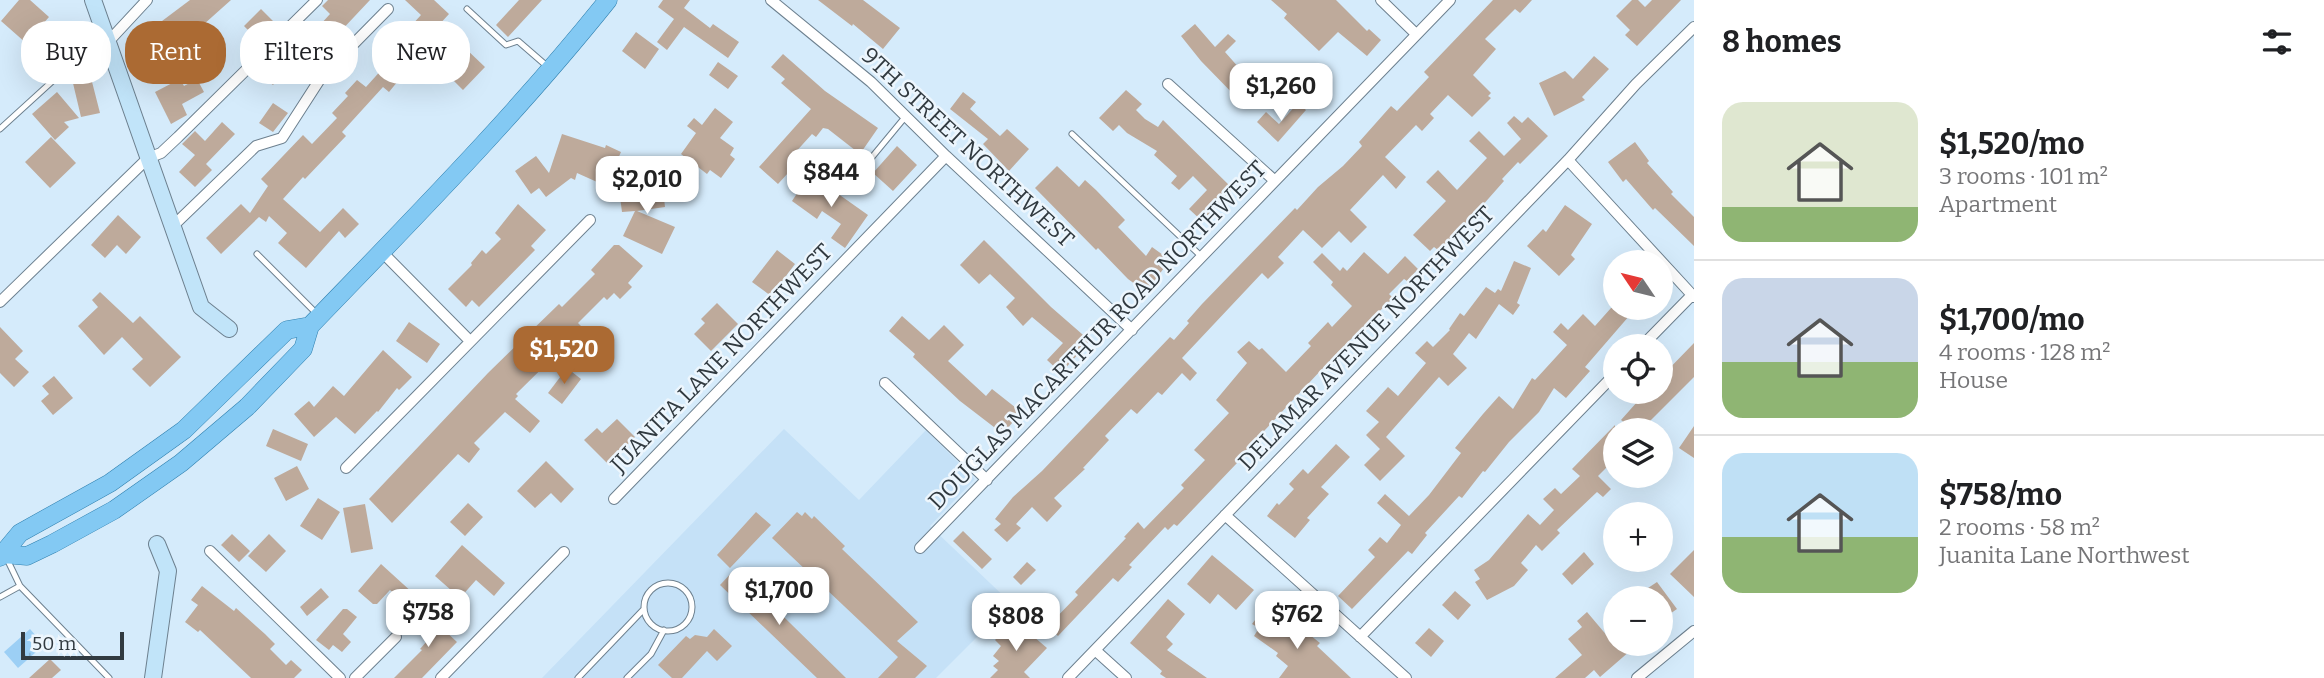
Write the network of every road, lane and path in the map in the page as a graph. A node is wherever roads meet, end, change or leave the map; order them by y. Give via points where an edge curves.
1 (93, 0) edge
2 (147, 0) edge
3 (317, 0) edge
4 (608, 0) edge
5 (771, 0) edge
6 (1381, 0) edge
7 (1450, 0) edge
8 (387, 9) dead end
9 (467, 9) dead end
10 (100, 21) edge
11 (1694, 27) edge
12 (111, 33) edge
13 (1416, 34) junction
14 (111, 52) edge
15 (550, 69) junction
16 (52, 84) edge
17 (1168, 84) dead end
18 (906, 116) junction
19 (0, 129) edge
20 (1072, 134) dead end
21 (814, 155) dead end
22 (946, 156) junction
23 (148, 158) junction
24 (1568, 160) junction
25 (1275, 181) junction
26 (590, 220) dead end
27 (173, 226) junction
28 (381, 251) junction
29 (257, 254) dead end
30 (1202, 257) junction
31 (1693, 296) edge
32 (0, 302) edge
33 (314, 321) junction
34 (229, 329) dead end
35 (1132, 330) junction
36 (1655, 334) edge
37 (471, 341) junction
38 (886, 383) dead end
39 (1603, 386) edge
40 (346, 468) dead end
41 (986, 480) junction
42 (614, 499) dead end
43 (1225, 515) junction
44 (157, 544) dead end
45 (920, 548) dead end
46 (210, 551) dead end
47 (564, 552) dead end
48 (2, 556) edge
49 (20, 586) junction
50 (0, 597) edge
51 (644, 608) junction
52 (664, 631) junction
53 (1694, 631) edge
54 (396, 637) dead end
55 (1360, 637) junction
56 (1095, 650) junction
57 (109, 678) edge
58 (153, 678) edge
59 (340, 678) edge
60 (355, 678) edge
61 (441, 678) edge
62 (578, 678) edge
63 (626, 678) edge
64 (1068, 678) edge
65 (1126, 678) edge
66 (1406, 678) edge
67 (1637, 678) edge

1 - 10 street
2 - 12 street
3 - 23 street via 161,153
4 - 15 main road
5 - 18 street, 9TH STREET NORTHWEST
6 - 13 street
7 - 13 street, DOUGLAS MACARTHUR ROAD NORTHWEST
8 - 27 street via 322,76 282,138 256,146
9 - 15 lane via 506,45 518,41
11 - 24 street, DELAMAR AVENUE NORTHWEST
13 - 25 street, DOUGLAS MACARTHUR ROAD NORTHWEST
14 - 23 street
15 - 28 main road
16 - 19 lane
17 - 25 street
18 - 21 lane via 863,168 848,179 816,168
18 - 22 street, 9TH STREET NORTHWEST
20 - 30 lane
22 - 35 street, 9TH STREET NORTHWEST
22 - 42 street, JUANITA LANE NORTHWEST
23 - 27 street
23 - 32 street
24 - 31 street
24 - 43 street, DELAMAR AVENUE NORTHWEST
25 - 30 street, DOUGLAS MACARTHUR ROAD NORTHWEST
26 - 37 street
27 - 34 street via 201,307
28 - 33 main road
28 - 37 street
29 - 33 lane
30 - 35 street, DOUGLAS MACARTHUR ROAD NORTHWEST
31 - 36 street
33 - 48 main road via 287,330 184,430 110,484 20,533
33 - 48 main road via 303,349 247,407 181,463 114,510 52,544 27,556
35 - 41 street, DOUGLAS MACARTHUR ROAD NORTHWEST
37 - 40 street
38 - 41 street
39 - 55 street
41 - 45 street, DOUGLAS MACARTHUR ROAD NORTHWEST
43 - 55 street
43 - 56 street, DELAMAR AVENUE NORTHWEST
44 - 58 street via 168,571
46 - 59 street
47 - 61 street
48 - 49 lane
49 - 50 lane
49 - 57 lane
51 - 52 lane via 650,623
51 - 52 lane via 648,593 661,584 683,589 691,601 690,617 679,628
51 - 62 lane
52 - 63 lane via 650,654
53 - 67 street
54 - 60 street
55 - 66 street
56 - 64 street, DELAMAR AVENUE NORTHWEST
56 - 65 street

